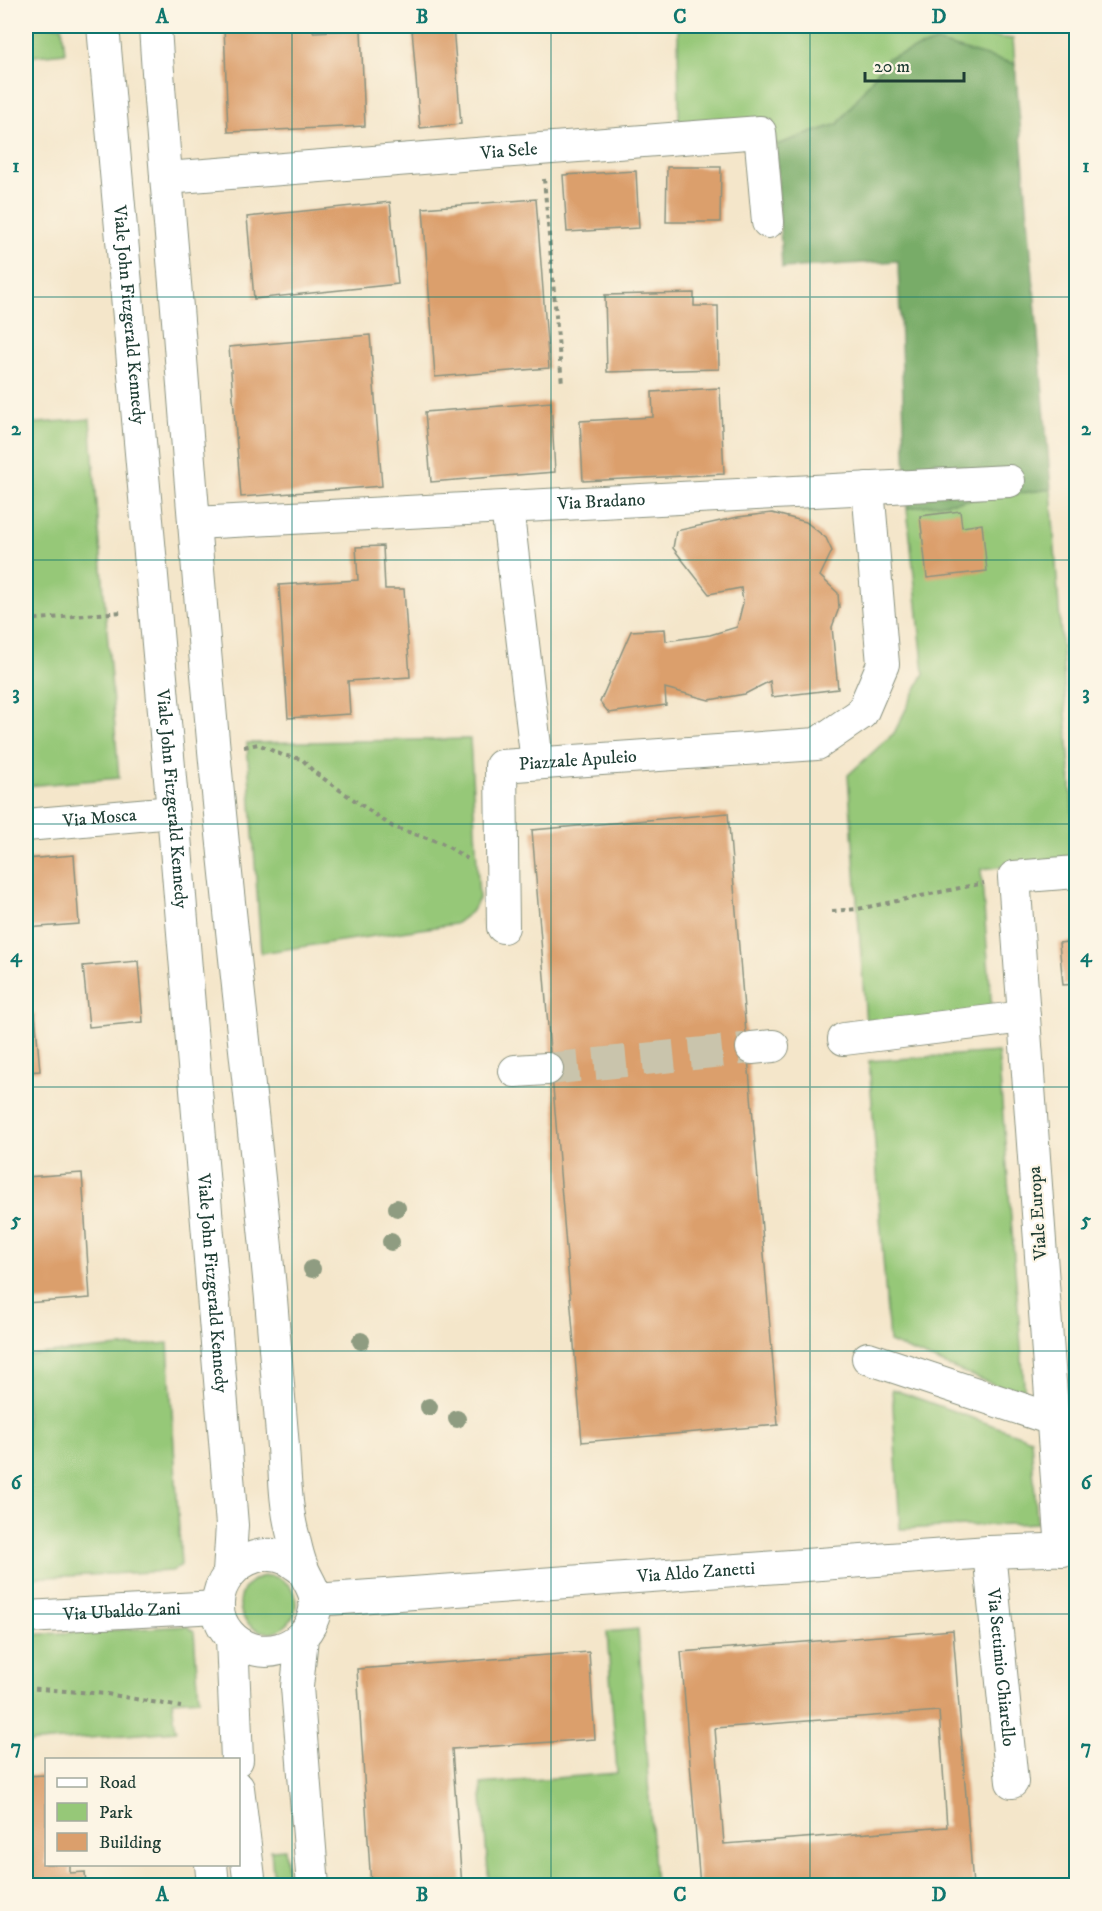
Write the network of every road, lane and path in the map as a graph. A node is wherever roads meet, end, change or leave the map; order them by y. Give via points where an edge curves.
1 (103, 26) edge
2 (155, 26) edge
3 (541, 149) junction
4 (166, 177) junction
5 (768, 222) dead end
6 (562, 384) dead end
7 (1009, 481) dead end
8 (868, 488) junction
9 (507, 507) junction
10 (194, 523) junction
11 (129, 611) dead end
12 (26, 620) edge
13 (238, 748) dead end
14 (537, 763) junction
15 (172, 812) junction
16 (26, 825) edge
17 (1077, 872) edge
18 (1014, 877) junction
19 (502, 879) junction
20 (832, 911) dead end
21 (503, 927) dead end
22 (34, 1004) dead end
23 (26, 1005) edge
24 (1024, 1017) junction
25 (844, 1039) dead end
26 (548, 1069) tunnel mouth
27 (514, 1071) dead end
28 (868, 1358) dead end
29 (1052, 1419) junction
30 (1069, 1550) edge
31 (989, 1552) junction
32 (302, 1569) junction
33 (229, 1573) junction
34 (315, 1600) junction
35 (218, 1607) junction
36 (26, 1617) edge
37 (302, 1637) junction
38 (232, 1638) junction
39 (26, 1688) edge
40 (181, 1707) dead end
41 (237, 1758) edge
42 (1012, 1782) dead end
43 (240, 1804) edge
44 (211, 1866) edge
45 (213, 1886) edge
46 (250, 1886) edge
47 (313, 1886) edge

1 - 15 street, Viale John Fitzgerald Kennedy
2 - 4 street
3 - 4 street, Via Sele
3 - 5 street, Via Sele via 760,132
3 - 6 path
4 - 10 street
7 - 8 street, Via Bradano
8 - 9 street, Via Bradano
8 - 14 street, Piazzale Apuleio via 883,664 861,713 817,744
9 - 10 street, Via Bradano
9 - 14 street
10 - 32 street via 289,1517
11 - 12 path
13 - 19 path via 258,744 302,759 314,772 393,827 442,843
14 - 19 street, Piazzale Apuleio via 501,766
15 - 16 street, Via Mosca
15 - 33 street, Viale John Fitzgerald Kennedy via 231,1516
17 - 18 street
18 - 20 path
18 - 24 street, Viale Europa
19 - 21 street, Piazzale Apuleio
22 - 23 path
24 - 25 street
24 - 29 street, Viale Europa
26 - 27 street
28 - 29 street
29 - 30 street, Viale Europa
30 - 31 street, Via Aldo Zanetti
31 - 34 street, Via Aldo Zanetti
31 - 42 street, Via Settimio Chiarello
32 - 33 street via 289,1559 264,1555 241,1562
32 - 34 street
33 - 35 street, Viale John Fitzgerald Kennedy via 222,1583
34 - 37 street via 315,1613
35 - 36 street, Via Ubaldo Zani
35 - 38 street
37 - 38 street via 275,1651 245,1647
37 - 47 street via 297,1687
38 - 41 street
39 - 40 path via 107,1694
43 - 46 street
44 - 45 street

